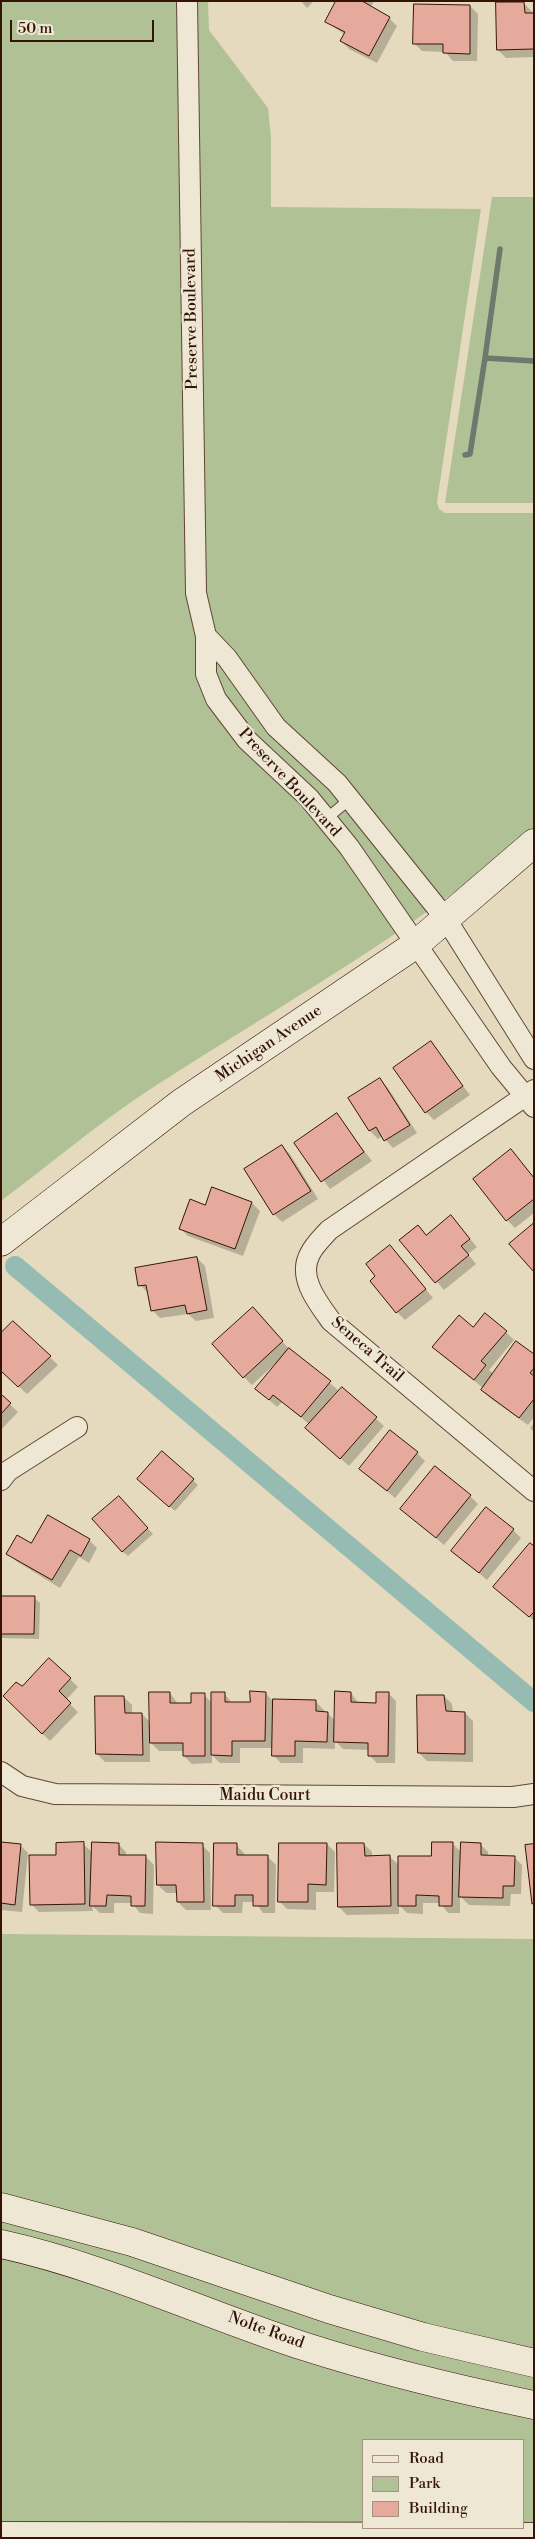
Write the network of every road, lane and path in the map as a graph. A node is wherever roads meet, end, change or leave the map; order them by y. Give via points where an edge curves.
1 (187, 1) edge
2 (206, 636) junction
3 (350, 799) junction
4 (326, 819) junction
5 (534, 843) edge
6 (446, 919) junction
7 (415, 945) junction
8 (534, 1059) edge
9 (531, 1098) edge
10 (1, 1242) edge
11 (77, 1427) dead end
12 (1, 1480) edge
13 (534, 1490) edge
14 (1, 1772) edge
15 (534, 1794) edge
16 (1, 2207) edge
17 (1, 2244) edge
18 (534, 2363) edge
19 (534, 2405) edge
20 (1, 2532) edge
21 (534, 2533) edge

1 - 2 street, Preserve Boulevard via 196,593
2 - 3 street, Preserve Boulevard via 227,658 276,727
2 - 4 street, Preserve Boulevard via 206,674 216,699 247,740 309,798
3 - 4 lane
3 - 6 street, Preserve Boulevard
4 - 7 street, Preserve Boulevard via 349,847
5 - 6 street, Michigan Avenue
6 - 7 street, Michigan Avenue
6 - 8 street, Preserve Boulevard
7 - 9 street, Preserve Boulevard via 501,1067
7 - 10 street, Michigan Avenue via 181,1103
9 - 13 street, Seneca Trail via 329,1230 309,1254 306,1273 313,1296 331,1321
11 - 12 street via 8,1471
14 - 15 street, Maidu Court via 22,1786 54,1794 512,1797
16 - 18 street via 132,2242 423,2337
17 - 19 street, Nolte Road via 159,2292 302,2346 464,2391
20 - 21 street

